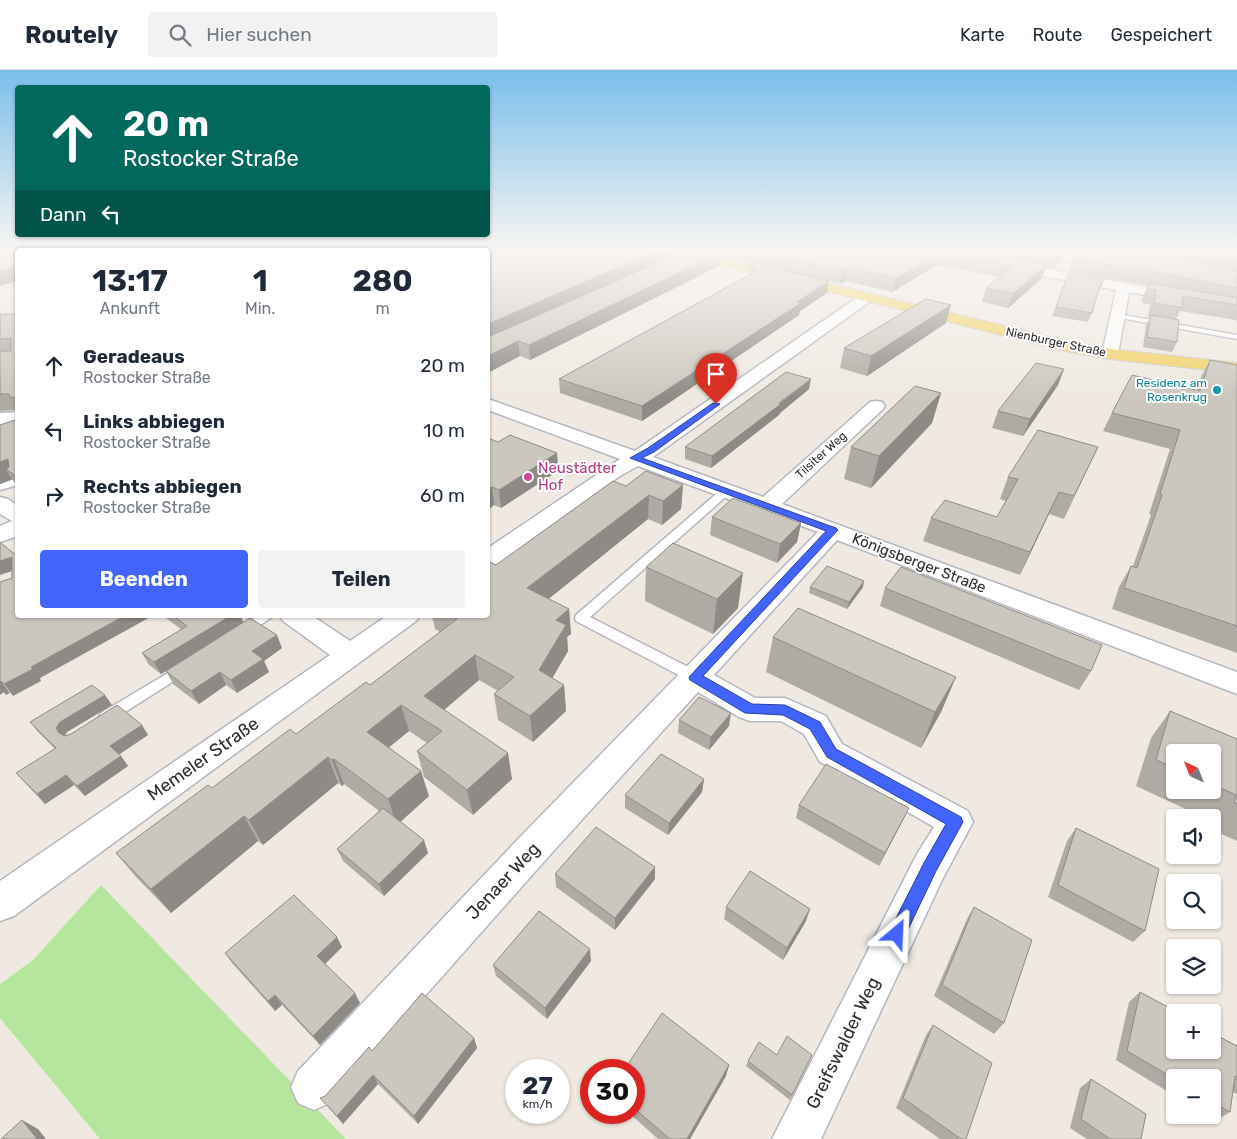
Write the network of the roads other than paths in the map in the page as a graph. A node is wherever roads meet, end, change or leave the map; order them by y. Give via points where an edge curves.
1 (864, 299) edge
2 (875, 299) edge
3 (1121, 299) edge
4 (1188, 299) edge
5 (1237, 308) edge
6 (1117, 316) junction
7 (1237, 337) edge
8 (1110, 354) junction
9 (1237, 368) edge
10 (490, 405) edge
11 (876, 406) dead end
12 (15, 418) edge
13 (0, 419) edge
14 (634, 458) junction
15 (4, 489) edge
16 (726, 491) junction
17 (767, 505) junction
18 (15, 510) edge
19 (15, 528) edge
20 (833, 530) junction
21 (0, 535) edge
22 (490, 558) edge
23 (264, 618) edge
24 (296, 618) edge
25 (402, 618) edge
26 (236, 636) edge
27 (350, 654) junction
28 (195, 661) edge
29 (695, 677) junction
30 (1237, 683) edge
31 (97, 723) edge
32 (0, 903) edge
33 (314, 1087) dead end
34 (796, 1139) edge

1 - 14 street via 651,450
2 - 8 main road, Nienburger Straße
3 - 6 street
4 - 5 street
6 - 7 lane
6 - 8 street
8 - 9 main road, Nienburger Straße
10 - 14 street, Königsberger Straße
11 - 17 street, Tilsiter Weg
12 - 13 street
14 - 16 street, Königsberger Straße
14 - 22 street
15 - 18 street
16 - 17 street, Königsberger Straße
16 - 29 lane via 581,618
17 - 20 street, Königsberger Straße
19 - 21 street
20 - 29 street, Jenaer Weg
20 - 30 street, Königsberger Straße
23 - 26 lane
24 - 27 street
25 - 27 street, Memeler Straße
27 - 32 street, Memeler Straße
28 - 31 lane
29 - 33 street, Jenaer Weg
29 - 34 street, Greifswalder Weg via 750,709 785,710 815,726 832,753 956,822 930,866

